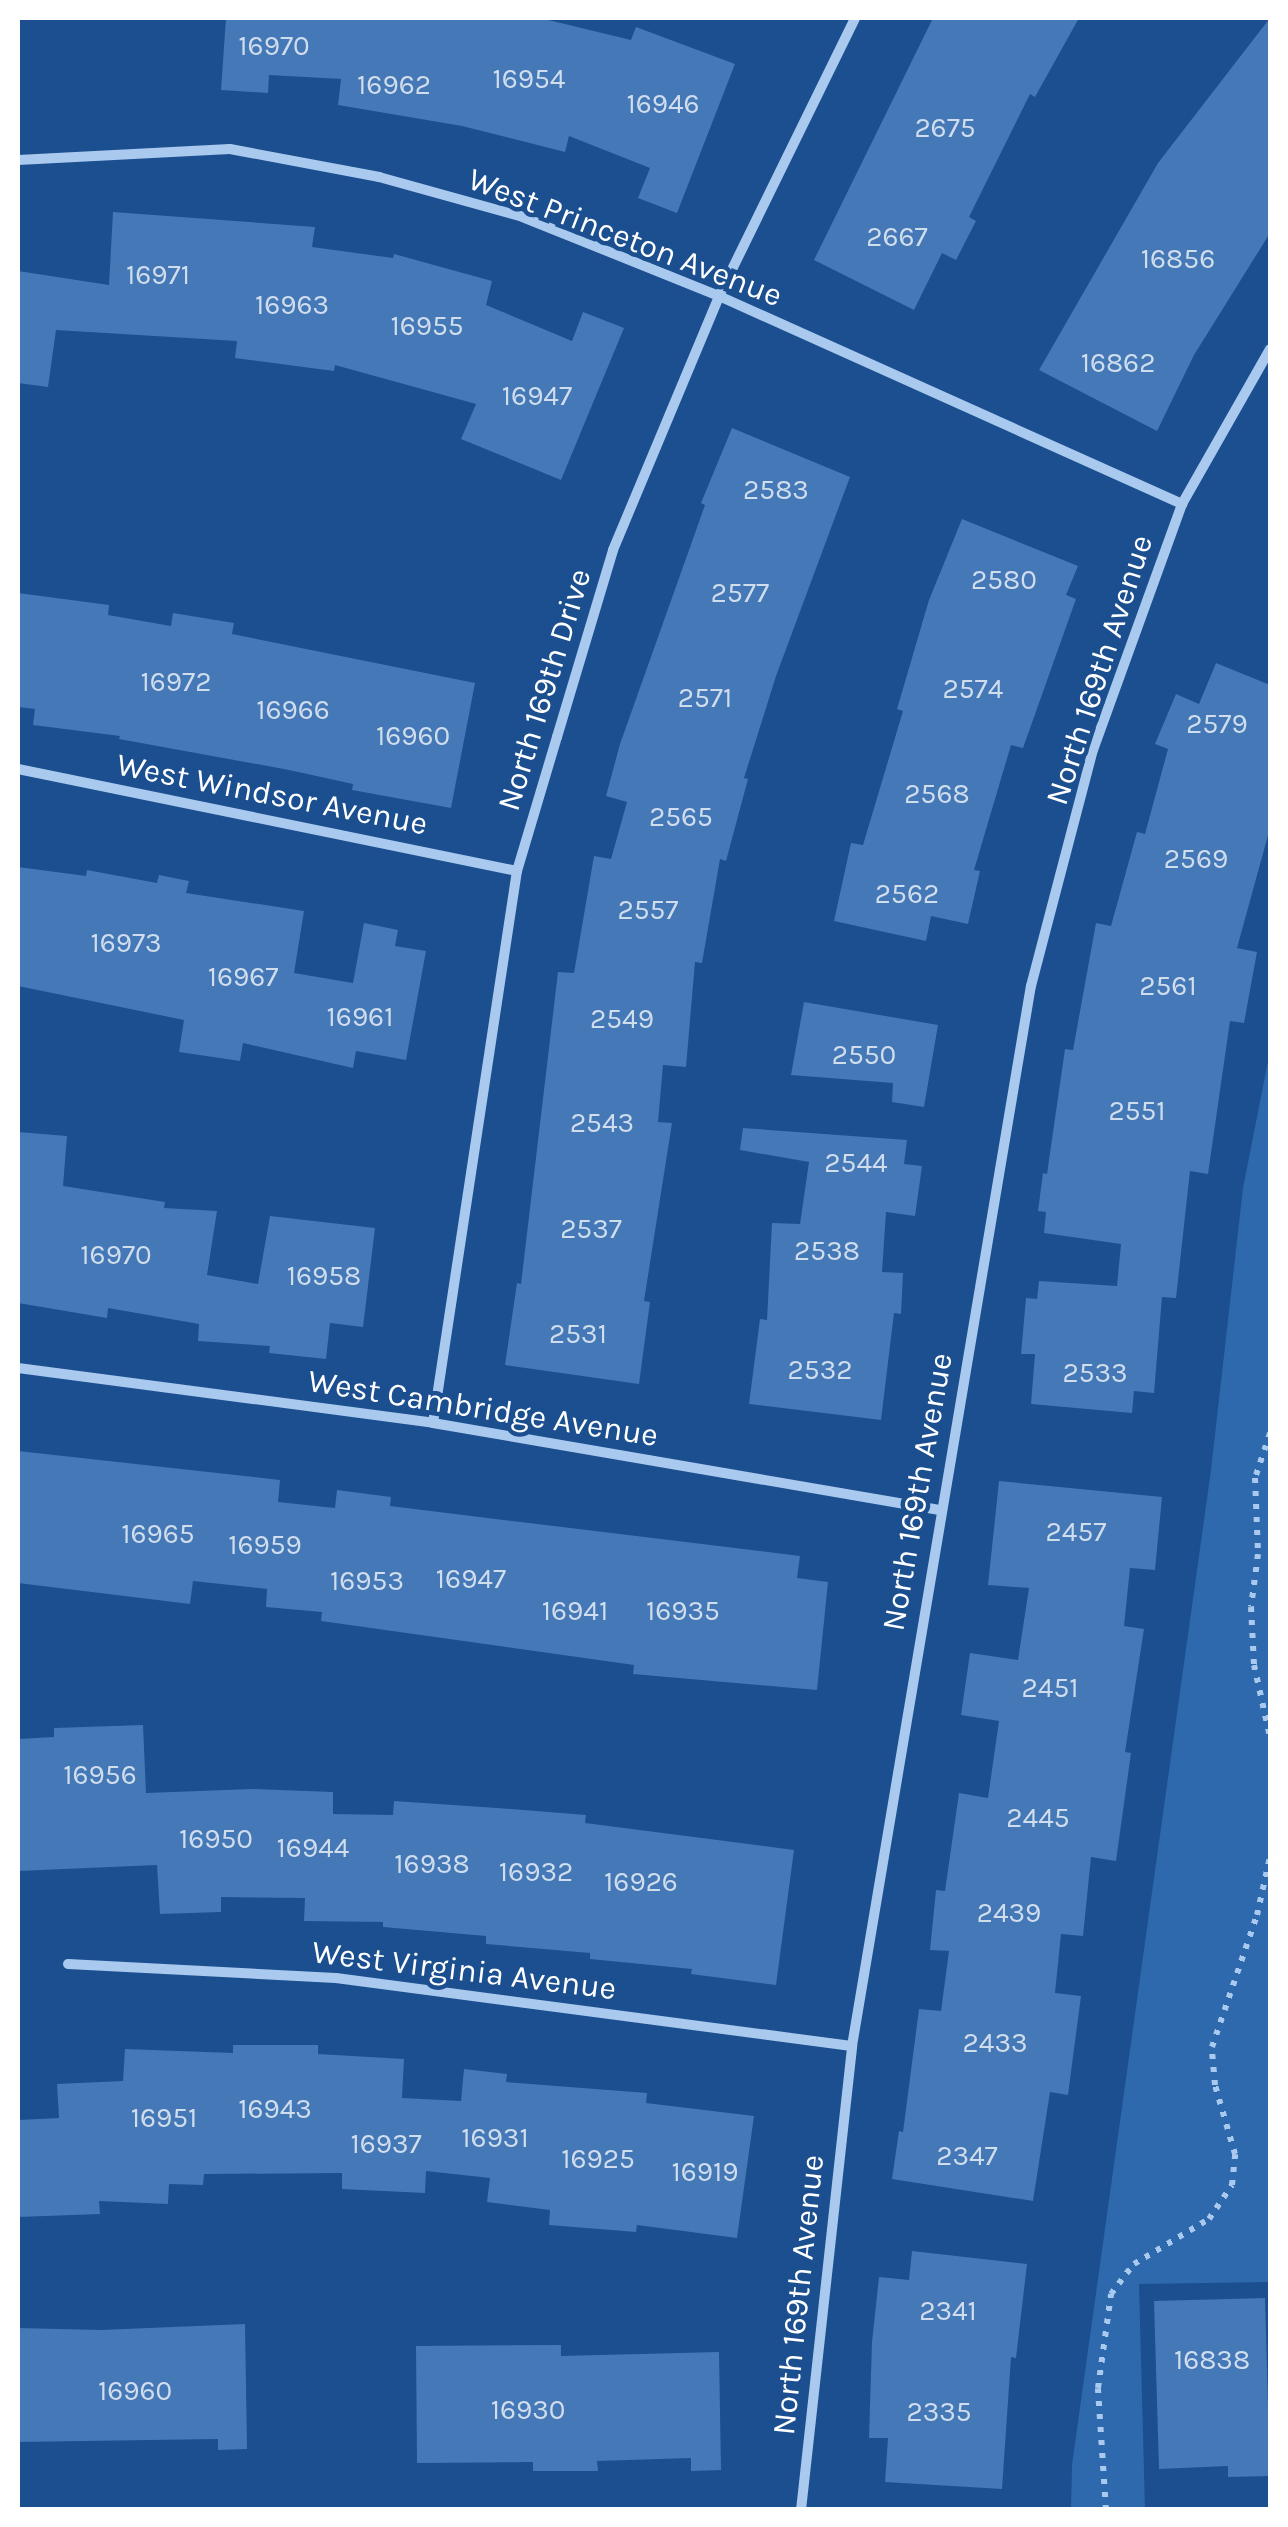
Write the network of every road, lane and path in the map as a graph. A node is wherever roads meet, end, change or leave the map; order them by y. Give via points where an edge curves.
1 (855, 18) edge
2 (18, 160) edge
3 (719, 296) junction
4 (1270, 349) edge
5 (1182, 504) junction
6 (18, 769) edge
7 (517, 871) junction
8 (18, 1368) edge
9 (433, 1423) junction
10 (1270, 1433) edge
11 (940, 1510) junction
12 (1270, 1737) edge
13 (1270, 1857) edge
14 (68, 1964) dead end
15 (852, 2046) junction
16 (801, 2510) edge
17 (1106, 2510) edge

1 - 3 street, North 169th Drive
2 - 3 street, West Princeton Avenue via 230,149 379,177 520,216
3 - 5 street, West Princeton Avenue
3 - 7 street, North 169th Drive via 614,550
4 - 5 street, North 169th Avenue
5 - 11 street, North 169th Avenue via 1093,750 1031,986
6 - 7 street, West Windsor Avenue
7 - 9 street, North 169th Drive
8 - 9 street, West Cambridge Avenue
9 - 11 street, West Cambridge Avenue
10 - 12 path via 1255,1478 1258,1554 1251,1606 1254,1665
11 - 15 street, North 169th Avenue
13 - 17 path via 1212,2047 1215,2085 1235,2154 1232,2184 1210,2219 1134,2264 1111,2294 1098,2388
14 - 15 street, West Virginia Avenue via 336,1978
15 - 16 street, North 169th Avenue

